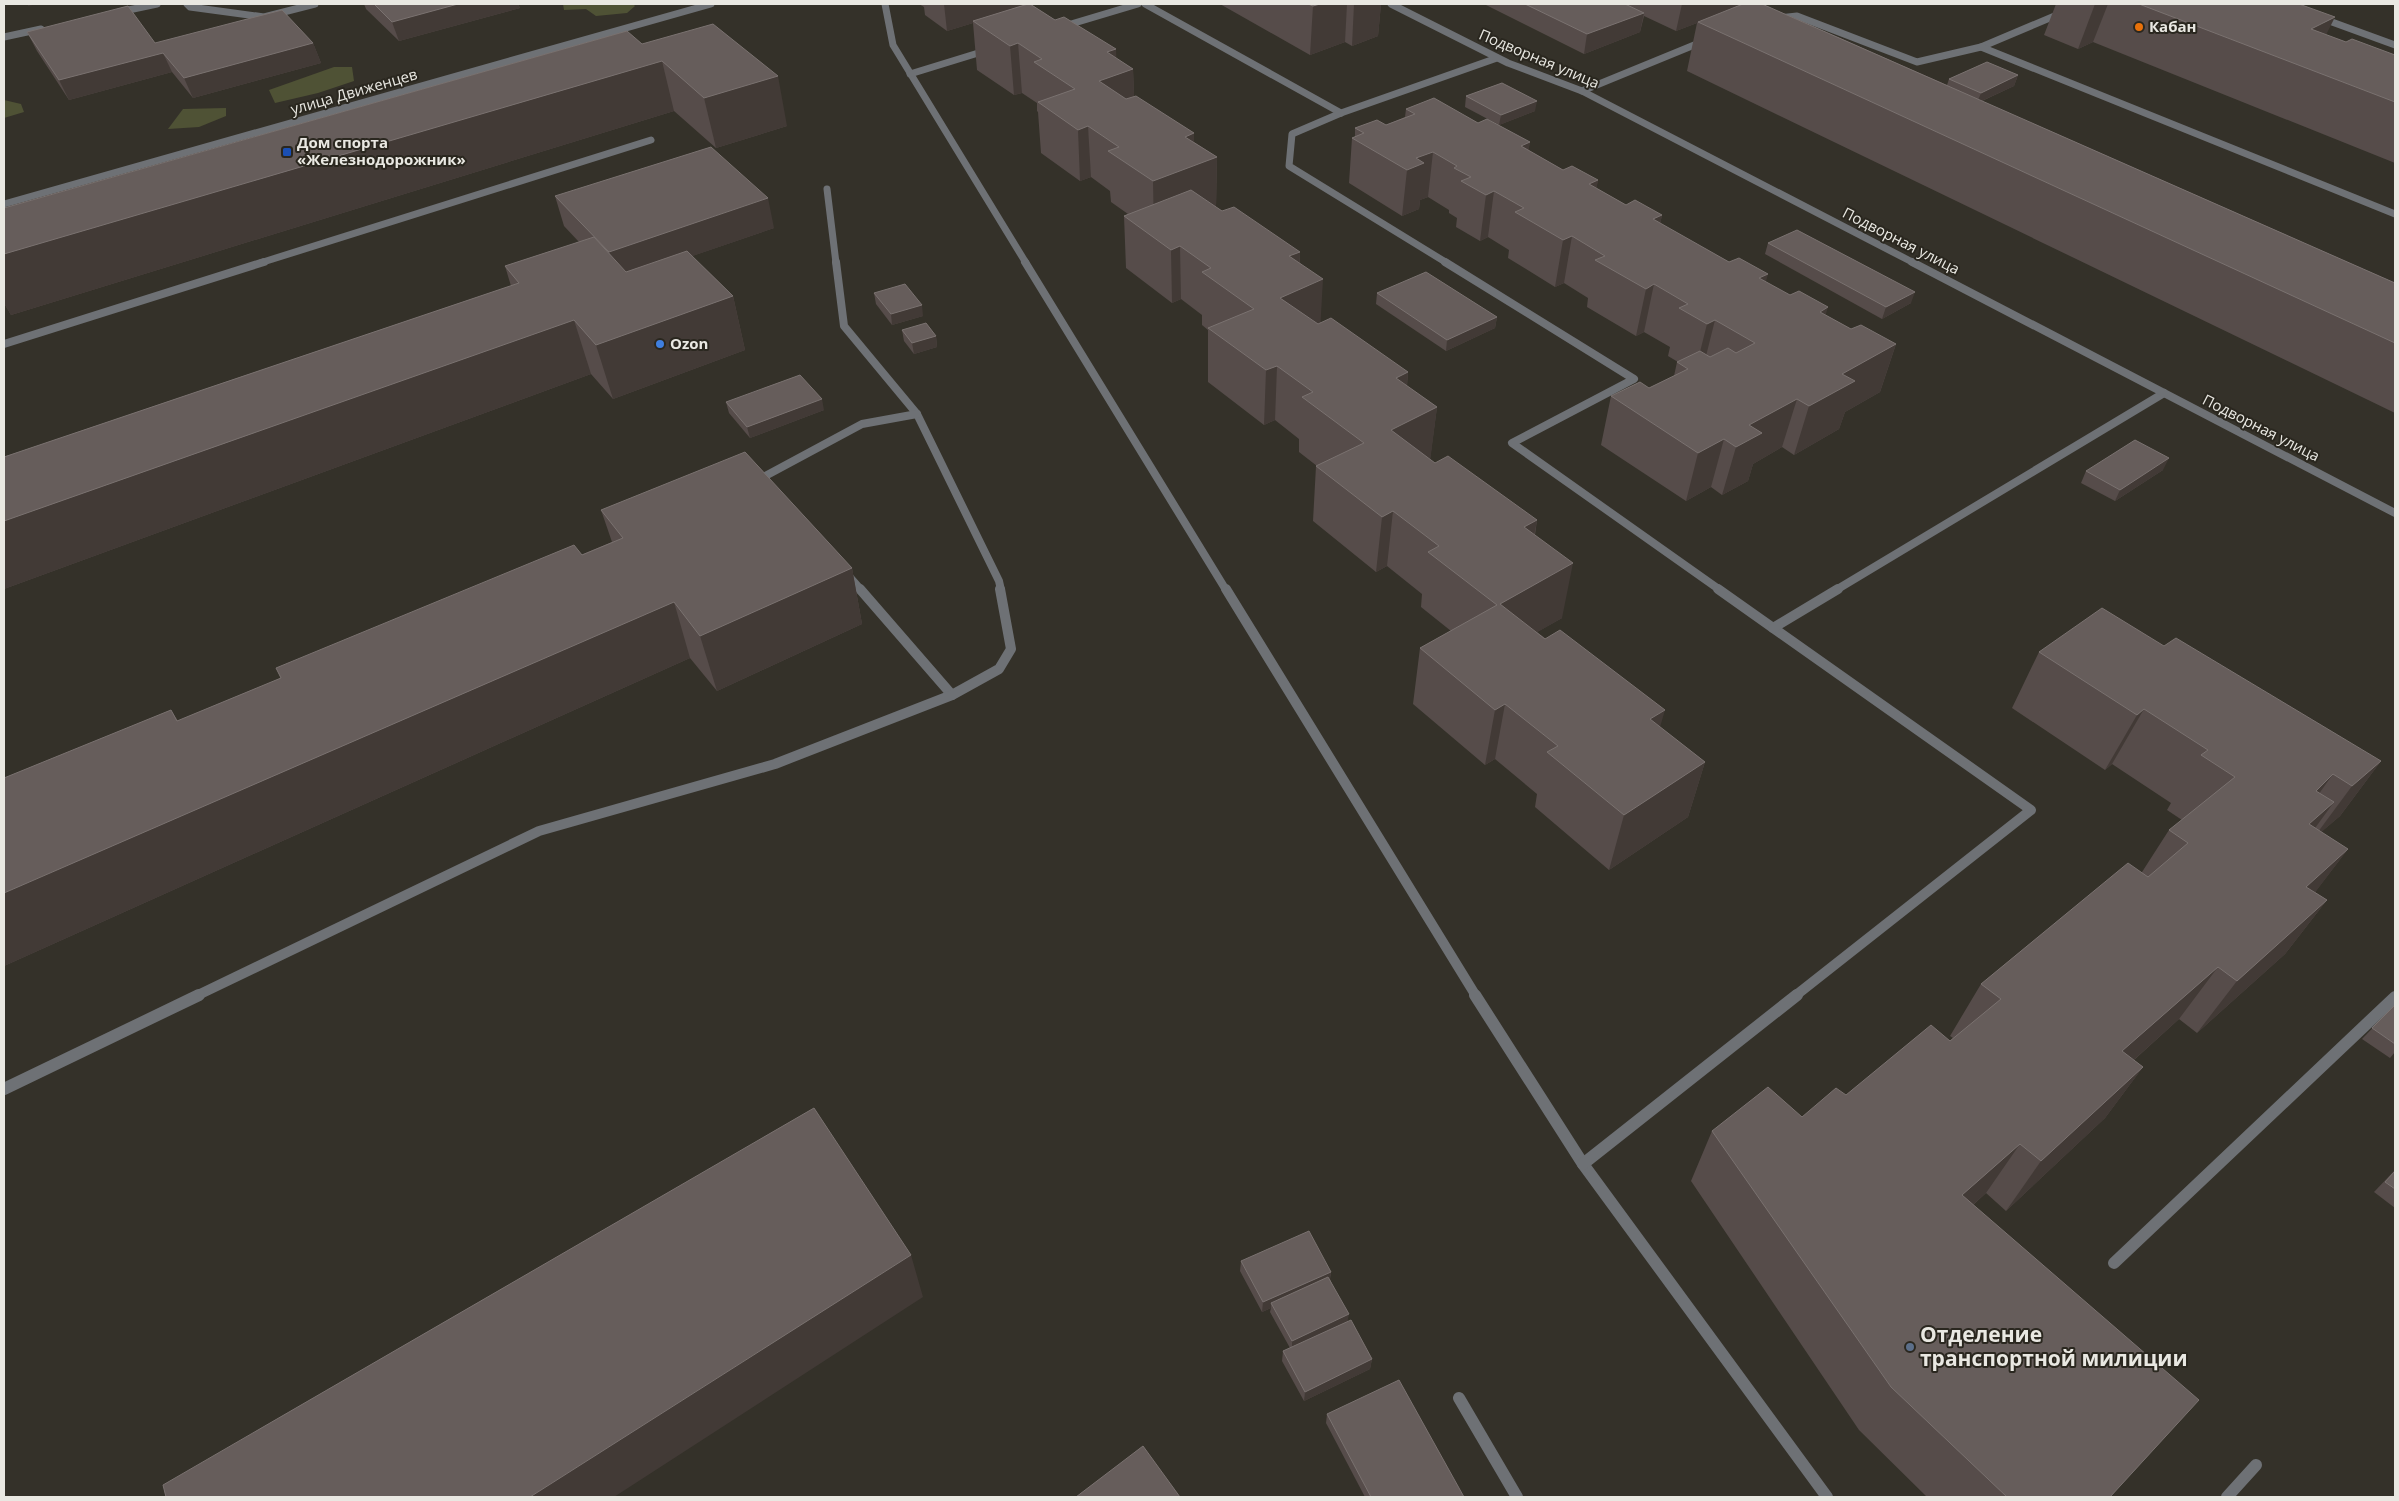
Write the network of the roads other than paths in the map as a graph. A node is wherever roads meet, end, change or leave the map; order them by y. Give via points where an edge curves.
1 (157, 4) edge
2 (187, 4) edge
3 (315, 4) edge
4 (711, 4) edge
5 (885, 4) edge
6 (1138, 4) edge
7 (1145, 4) edge
8 (1391, 4) edge
9 (2083, 4) edge
10 (109, 14) edge
11 (2317, 16) edge
12 (1767, 20) edge
13 (52, 27) edge
14 (1052, 30) edge
15 (4, 37) edge
16 (1711, 38) dead end
17 (2395, 45) edge
18 (1981, 47) junction
19 (995, 48) edge
20 (1497, 58) junction
21 (910, 74) junction
22 (1582, 91) junction
23 (1341, 113) junction
24 (651, 140) dead end
25 (827, 189) dead end
26 (4, 204) edge
27 (2395, 214) edge
28 (4, 344) edge
29 (2164, 393) junction
30 (917, 414) junction
31 (744, 485) edge
32 (2395, 513) edge
33 (841, 568) edge
34 (1772, 628) junction
35 (952, 695) junction
36 (2395, 997) edge
37 (4, 1089) edge
38 (1583, 1164) junction
39 (2114, 1263) dead end
40 (1459, 1398) dead end
41 (2256, 1465) dead end
42 (1517, 1497) edge
43 (1827, 1497) edge
44 (2228, 1497) edge

1 - 10 street
2 - 3 street via 264,17
4 - 26 street, улица Движенцев
5 - 21 street via 893,45
6 - 14 street
7 - 23 street
8 - 20 street, Подворная улица
9 - 18 street
11 - 17 street
12 - 18 street via 1796,16 1917,62
13 - 15 street
16 - 22 street
18 - 27 street
19 - 21 street
20 - 22 street, Подворная улица via 1544,79
20 - 23 street
21 - 38 street via 1486,1015
22 - 29 street, Подворная улица
23 - 34 street via 1292,134 1289,166 1634,379 1512,443
24 - 28 street
25 - 30 street via 844,326
29 - 32 street, Подворная улица
29 - 34 street
30 - 31 street via 862,424 766,482
30 - 35 street via 999,581 1011,649 999,669
33 - 35 street
34 - 38 street via 2031,810
35 - 37 street via 775,764 539,831
36 - 39 street
38 - 43 street
40 - 42 street
41 - 44 street

